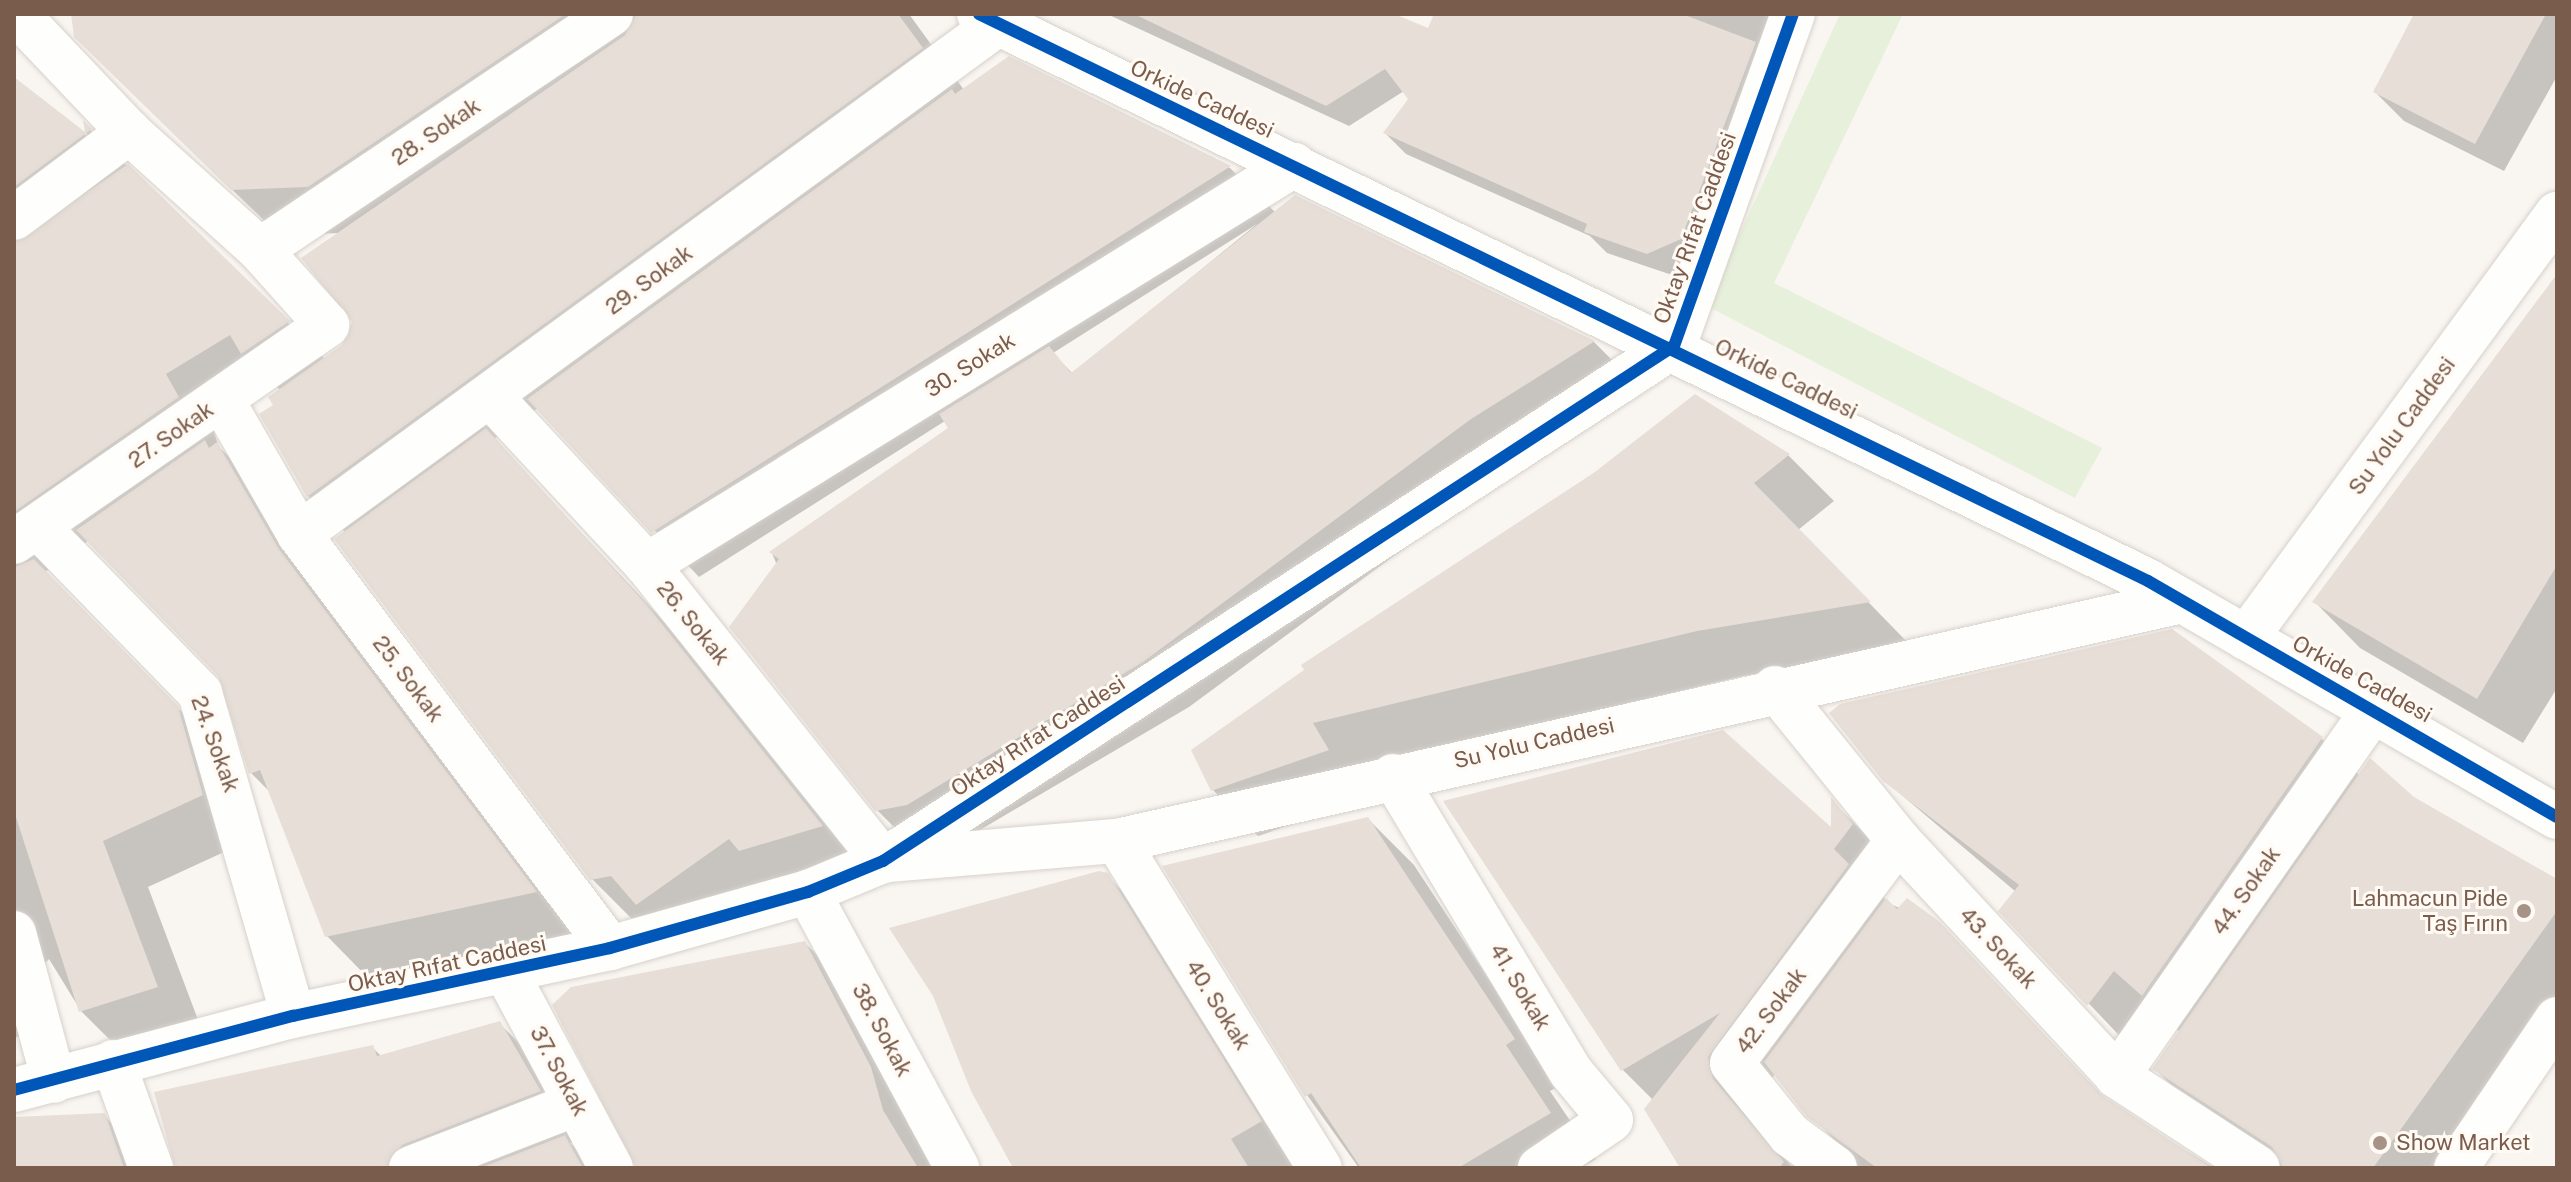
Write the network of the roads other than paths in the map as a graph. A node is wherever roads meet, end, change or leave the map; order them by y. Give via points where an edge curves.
1 (17, 14) edge
2 (611, 14) edge
3 (1786, 16) edge
4 (988, 19) edge
5 (129, 132) junction
6 (1294, 165) junction
7 (2557, 214) edge
8 (14, 218) edge
9 (260, 250) junction
10 (1674, 346) junction
11 (490, 396) junction
12 (222, 400) junction
13 (299, 534) junction
14 (26, 535) edge
15 (647, 565) junction
16 (2182, 601) junction
17 (2246, 638) junction
18 (1775, 688) junction
19 (2375, 707) junction
20 (1393, 776) junction
21 (2557, 817) edge
22 (1898, 840) junction
23 (1117, 841) junction
24 (883, 861) junction
25 (808, 892) junction
26 (14, 933) edge
27 (610, 948) junction
28 (507, 974) junction
29 (293, 1016) junction
30 (2557, 1019) edge
31 (113, 1062) junction
32 (2117, 1076) junction
33 (34, 1086) edge
34 (576, 1104) junction
35 (151, 1168) edge
36 (411, 1168) edge
37 (611, 1168) edge
38 (957, 1168) edge
39 (1320, 1168) edge
40 (1540, 1168) edge
41 (1835, 1168) edge
42 (2258, 1168) edge
43 (2456, 1168) edge

1 - 5 street
2 - 9 street, 28. Sokak
3 - 10 street, Oktay Rıfat Caddesi
4 - 6 street, Orkide Caddesi
4 - 11 street, 29. Sokak
5 - 8 street
5 - 9 street
6 - 10 street, Orkide Caddesi
6 - 15 street, 30. Sokak
7 - 17 street, Su Yolu Caddesi
9 - 12 street, 27. Sokak via 327,325
10 - 16 street, Orkide Caddesi
10 - 24 street, Oktay Rıfat Caddesi
11 - 13 street, 29. Sokak
11 - 15 street, 26. Sokak
12 - 13 street, 25. Sokak
12 - 14 street, 27. Sokak
13 - 27 street, 25. Sokak
14 - 29 street, 24. Sokak via 200,693
15 - 24 street, 26. Sokak
16 - 17 street, Orkide Caddesi
16 - 18 street, Su Yolu Caddesi
17 - 19 street, Orkide Caddesi
18 - 20 street, Su Yolu Caddesi
18 - 22 street, 43. Sokak
19 - 21 street, Orkide Caddesi
19 - 32 street, 44. Sokak
20 - 23 street, Su Yolu Caddesi
20 - 40 street, 41. Sokak via 1571,1072 1611,1120
22 - 32 street, 43. Sokak
22 - 41 street, 42. Sokak via 1732,1063 1790,1135
23 - 24 street, Su Yolu Caddesi
23 - 39 street, 40. Sokak
24 - 25 street, Oktay Rıfat Caddesi
25 - 27 street, Oktay Rıfat Caddesi
25 - 38 street, 38. Sokak
26 - 33 street
27 - 28 street, Oktay Rıfat Caddesi
28 - 29 street, Oktay Rıfat Caddesi
28 - 34 street, 37. Sokak
29 - 31 street, Oktay Rıfat Caddesi
30 - 43 street
31 - 33 street, Oktay Rıfat Caddesi
31 - 35 street
32 - 42 street, 43. Sokak
34 - 36 street
34 - 37 street, 37. Sokak

